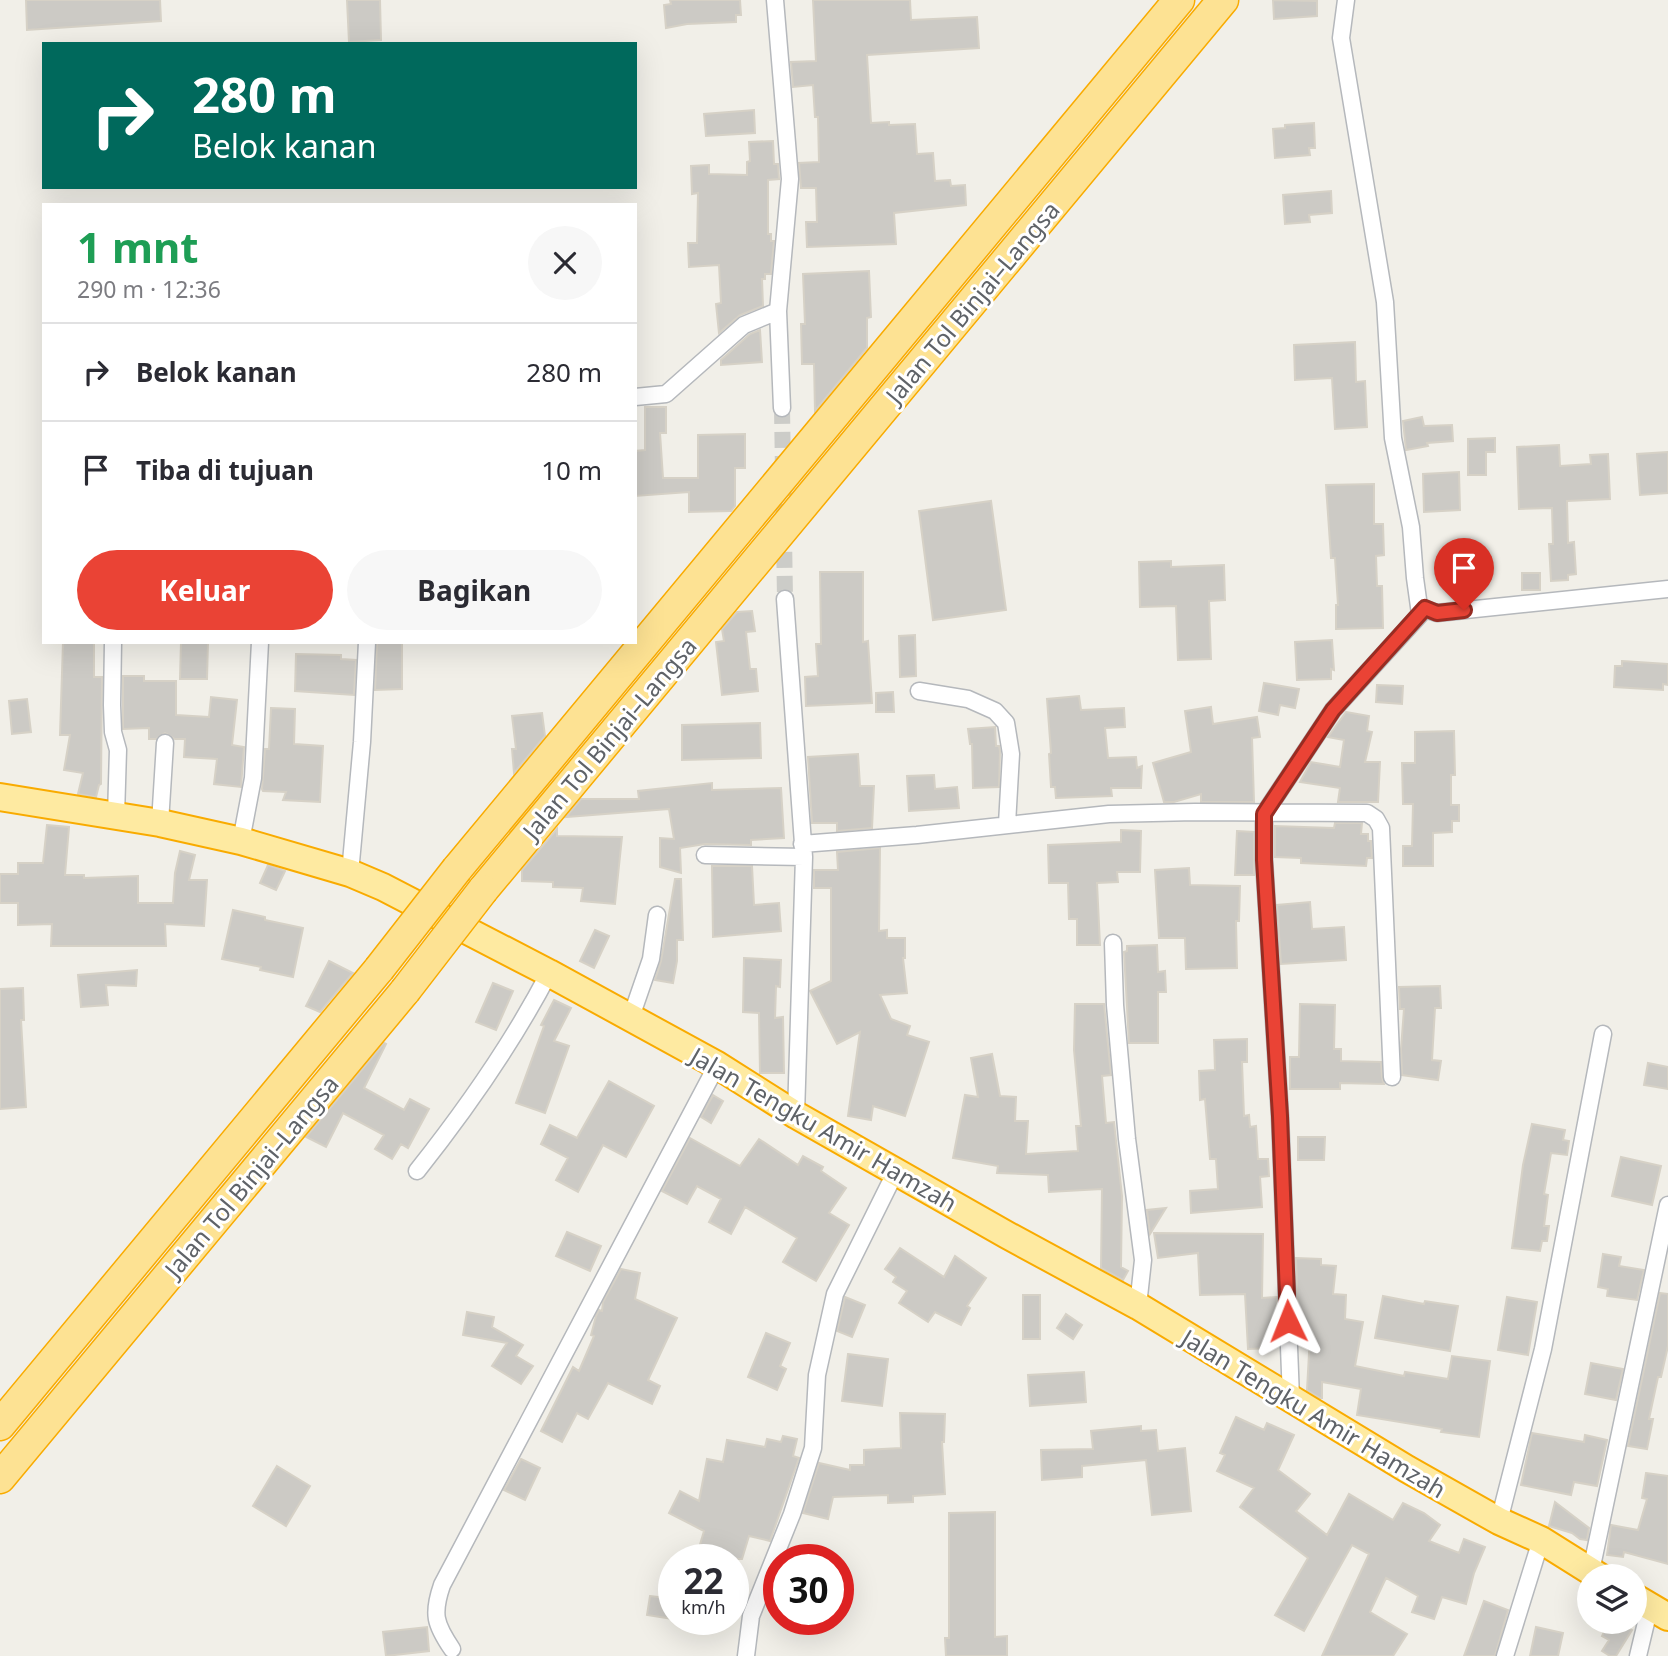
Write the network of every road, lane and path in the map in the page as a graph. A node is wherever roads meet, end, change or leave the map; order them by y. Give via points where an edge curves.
1 (775, 0) edge
2 (1179, 0) edge
3 (1223, 0) edge
4 (1346, 0) edge
5 (778, 311) junction
6 (637, 397) edge
7 (782, 408) tunnel mouth
8 (1668, 590) edge
9 (785, 599) tunnel mouth
10 (1425, 608) junction
11 (113, 644) edge
12 (260, 644) edge
13 (367, 644) edge
14 (919, 691) dead end
15 (165, 743) dead end
16 (0, 797) edge
17 (1264, 814) junction
18 (116, 816) junction
19 (160, 822) junction
20 (1007, 824) junction
21 (241, 841) junction
22 (803, 850) junction
23 (705, 855) dead end
24 (350, 873) junction
25 (657, 915) dead end
26 (1113, 943) dead end
27 (549, 973) junction
28 (630, 1020) junction
29 (1603, 1034) dead end
30 (717, 1065) junction
31 (1392, 1077) dead end
32 (796, 1115) junction
33 (417, 1171) dead end
34 (896, 1171) junction
35 (1668, 1205) edge
36 (1138, 1306) junction
37 (1291, 1398) junction
38 (0, 1425) edge
39 (0, 1478) edge
40 (1499, 1521) junction
41 (1541, 1540) junction
42 (1579, 1564) edge
43 (1597, 1564) edge
44 (1651, 1606) edge
45 (452, 1649) dead end
46 (746, 1656) edge
47 (1505, 1656) edge
48 (1638, 1656) edge

1 - 5 street via 790,179
2 - 38 highway, Jalan Tol Binjai–Langsa, bridge
3 - 39 highway, Jalan Tol Binjai–Langsa, bridge via 482,890 405,991
4 - 10 street via 1342,38 1385,302 1393,438 1411,527 1420,614
5 - 6 street via 744,324 666,394
5 - 7 street
8 - 10 street via 1437,613
9 - 22 street
10 - 17 street via 1333,710
11 - 18 street
12 - 21 street via 253,778
13 - 24 street
14 - 20 street via 968,699 995,711 1006,723 1011,754
15 - 19 street
16 - 18 highway, Jalan Tengku Amir Hamzah
17 - 20 street via 1109,814
17 - 31 street via 1367,813 1379,823
17 - 37 street
18 - 19 highway, Jalan Tengku Amir Hamzah
19 - 21 highway, Jalan Tengku Amir Hamzah
20 - 22 street
21 - 24 highway, Jalan Tengku Amir Hamzah
22 - 23 street
22 - 32 street
24 - 27 highway, Jalan Tengku Amir Hamzah
25 - 28 street via 651,959
26 - 36 street via 1127,1139 1143,1260
27 - 28 highway, Jalan Tengku Amir Hamzah
27 - 33 street via 484,1083
28 - 30 highway, Jalan Tengku Amir Hamzah
29 - 40 street via 1543,1349
30 - 32 highway, Jalan Tengku Amir Hamzah
30 - 45 street via 442,1586 435,1606 438,1628
32 - 34 highway, Jalan Tengku Amir Hamzah
34 - 36 highway, Jalan Tengku Amir Hamzah
34 - 46 street via 835,1294 817,1375 813,1448 751,1616
35 - 43 street
36 - 37 highway, Jalan Tengku Amir Hamzah
37 - 40 highway, Jalan Tengku Amir Hamzah
40 - 41 highway, Jalan Tengku Amir Hamzah
41 - 42 highway, Jalan Tengku Amir Hamzah
41 - 47 street
44 - 48 street

